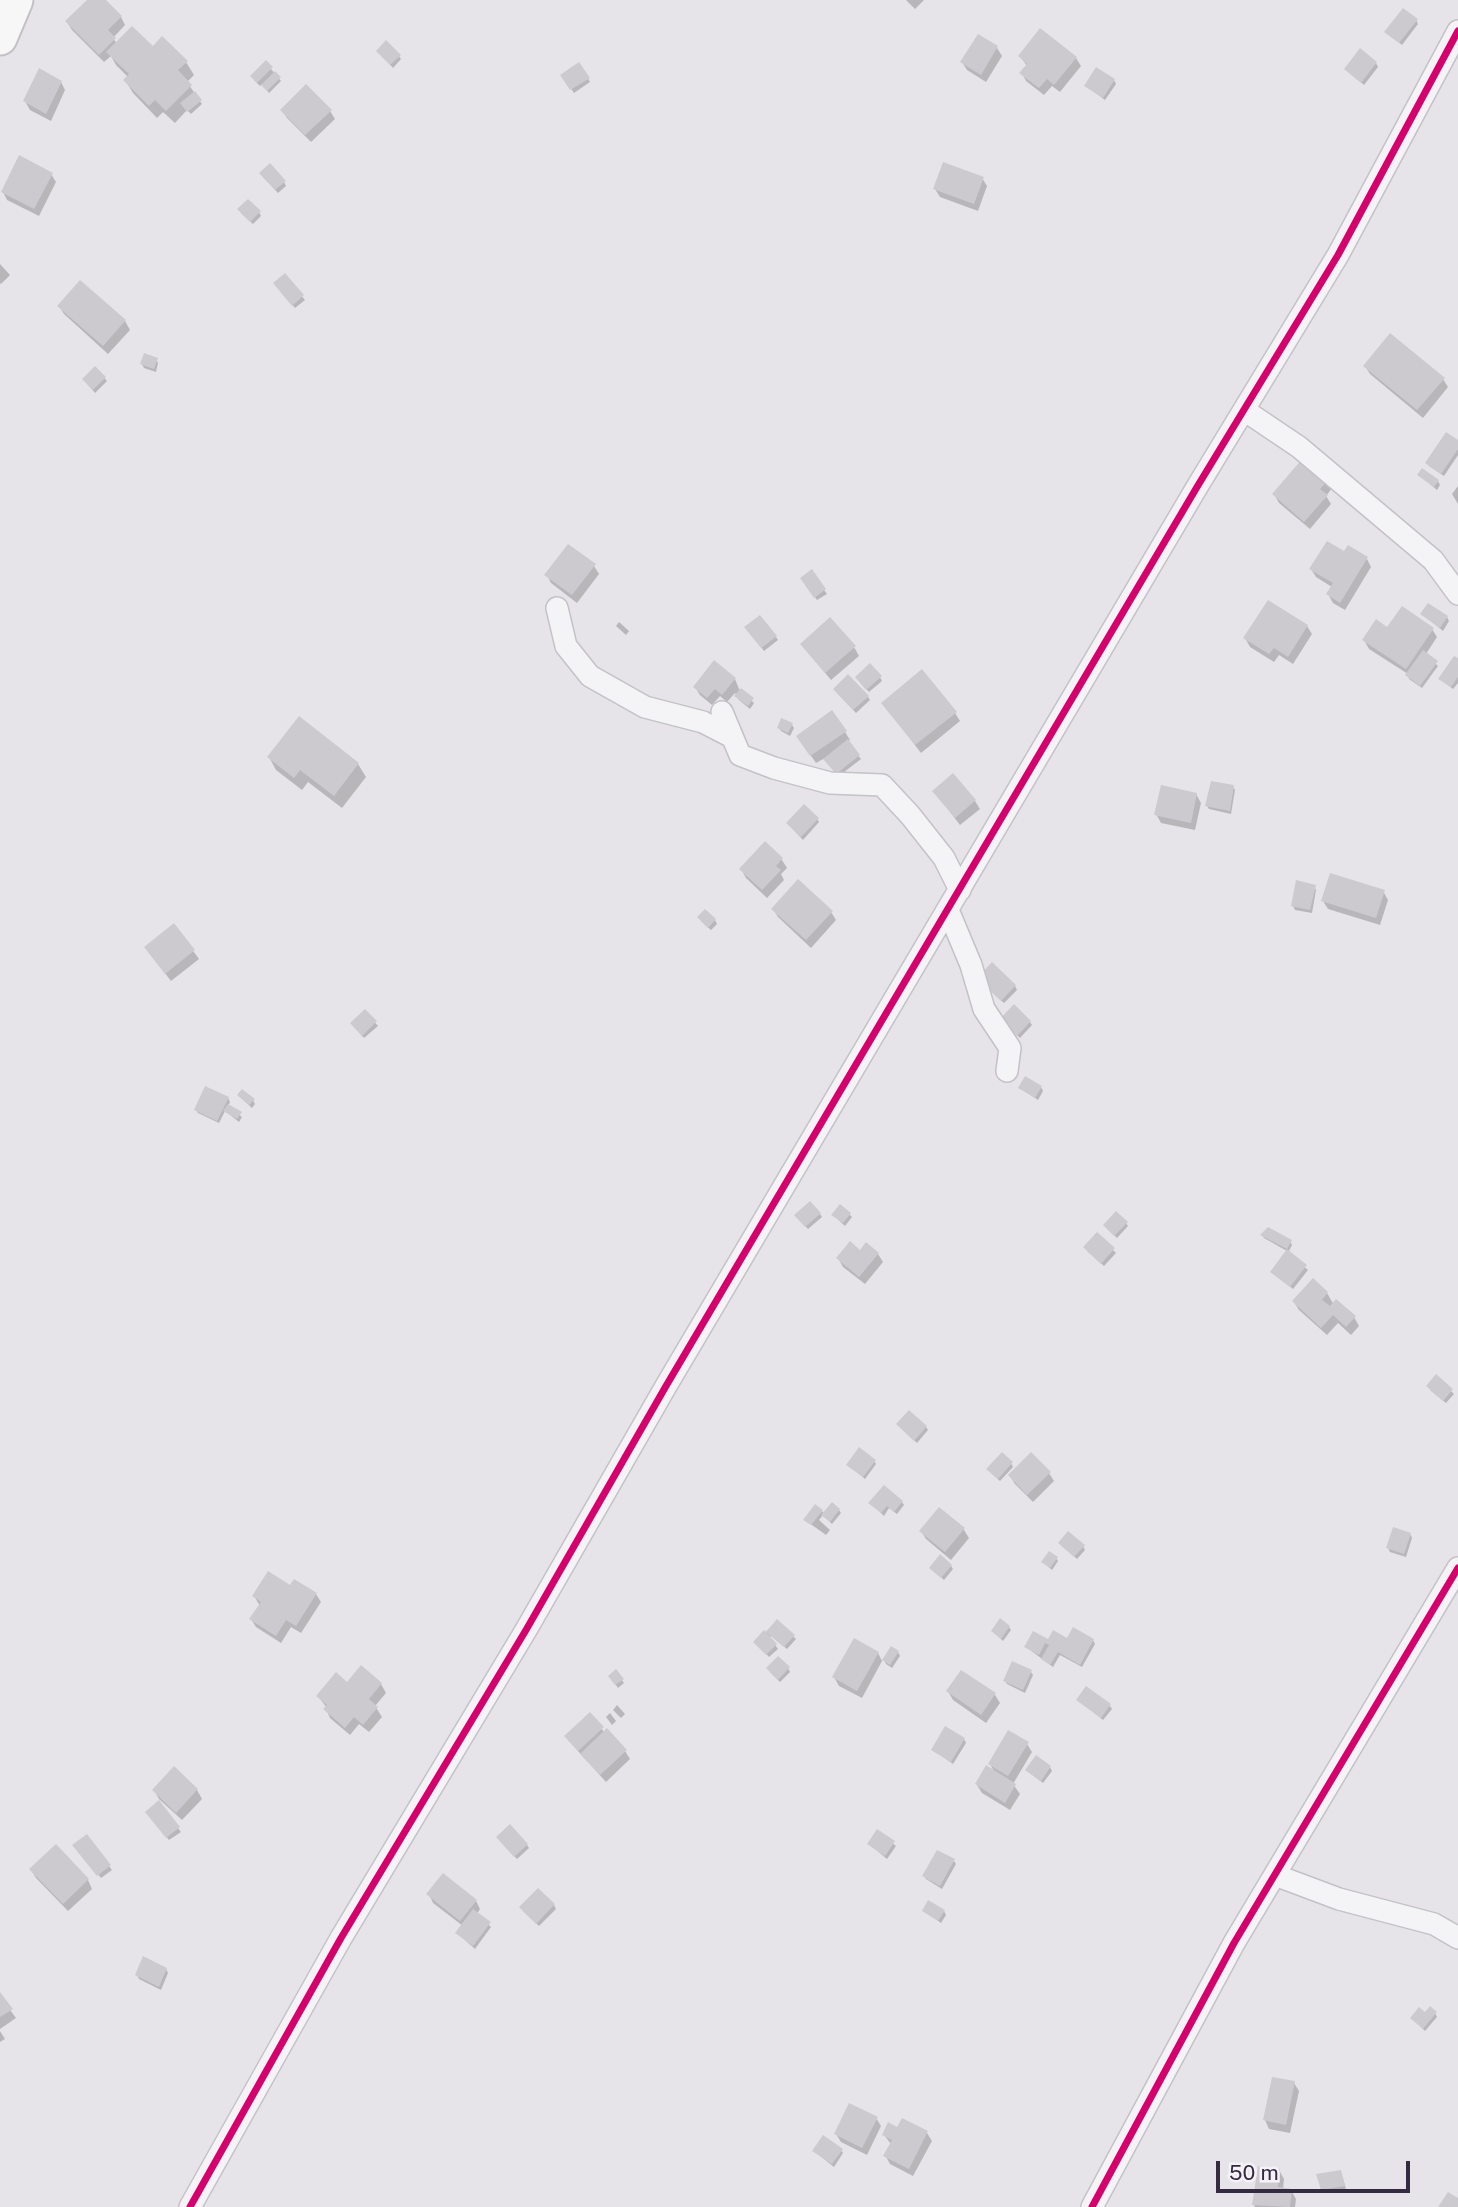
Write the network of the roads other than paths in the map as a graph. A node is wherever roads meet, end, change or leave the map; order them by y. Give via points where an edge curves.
1 (16, 0) edge
2 (1458, 31) edge
3 (0, 38) edge
4 (1244, 410) junction
5 (1458, 594) edge
6 (557, 608) dead end
7 (722, 712) dead end
8 (732, 737) junction
9 (960, 890) junction
10 (948, 910) junction
11 (1007, 1071) dead end
12 (1458, 1568) edge
13 (1275, 1875) junction
14 (1458, 1938) edge
15 (190, 2207) edge
16 (1092, 2207) edge

1 - 3 main road
2 - 4 street via 1338,255
4 - 5 street via 1299,447 1433,560
4 - 9 street
6 - 8 street via 566,646 590,676 645,707 704,722
7 - 8 street
8 - 9 street via 740,755 774,768 830,783 882,785 944,858
9 - 10 street
10 - 11 street via 984,1009 1010,1048
10 - 15 street via 341,1938
12 - 13 street
13 - 14 street via 1339,1899 1434,1924
13 - 16 street

